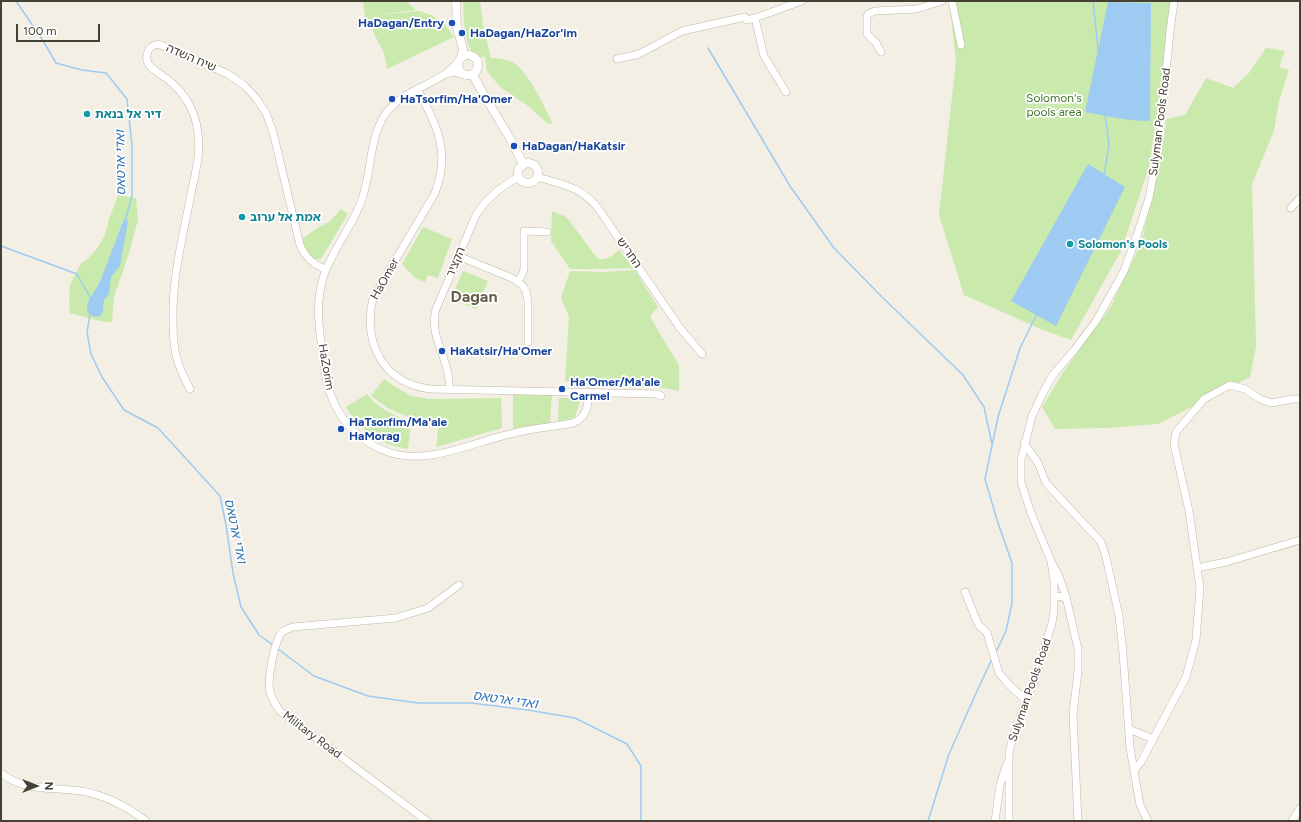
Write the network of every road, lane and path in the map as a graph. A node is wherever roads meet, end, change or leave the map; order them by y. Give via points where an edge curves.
1 (456, 1) edge
2 (802, 1) edge
3 (942, 1) edge
4 (952, 1) edge
5 (1174, 1) edge
6 (754, 18) junction
7 (461, 43) junction
8 (961, 45) dead end
9 (881, 52) dead end
10 (473, 56) junction
11 (617, 59) dead end
12 (460, 60) junction
13 (444, 74) junction
14 (464, 75) junction
15 (473, 75) junction
16 (417, 89) junction
17 (786, 92) dead end
18 (524, 165) junction
19 (519, 177) junction
20 (538, 177) junction
21 (1300, 198) edge
22 (1300, 207) edge
23 (547, 232) dead end
24 (458, 256) junction
25 (326, 270) junction
26 (518, 281) junction
27 (528, 342) dead end
28 (702, 354) dead end
29 (190, 389) dead end
30 (449, 390) junction
31 (588, 393) junction
32 (661, 396) dead end
33 (1300, 399) edge
34 (1024, 443) junction
35 (1300, 540) edge
36 (1051, 561) junction
37 (1197, 568) junction
38 (459, 585) dead end
39 (965, 592) dead end
40 (1054, 596) junction
41 (1067, 601) junction
42 (1026, 700) junction
43 (1129, 730) junction
44 (1153, 739) junction
45 (1009, 754) junction
46 (1134, 770) junction
47 (1, 773) edge
48 (1300, 808) edge
49 (146, 821) edge
50 (427, 821) edge
51 (995, 821) edge
52 (1009, 821) edge
53 (1078, 821) edge
54 (1148, 821) edge
55 (1292, 821) edge

1 - 7 street
2 - 6 street
3 - 9 street via 917,9 875,11 868,14 867,34
4 - 8 street
5 - 34 street, Sulyman Pools Road via 1159,146 1149,198 1137,235 1124,271 1100,316 1052,376 1032,416
6 - 11 street via 746,20 745,17 682,31 639,54
6 - 17 street via 764,56
7 - 10 street
7 - 12 street
10 - 12 street via 467,55
10 - 15 street via 479,65
12 - 13 street, HaZorim
12 - 14 street via 458,68
13 - 14 street via 454,72
13 - 16 street, HaZorim
14 - 15 street
15 - 18 street
16 - 25 street, HaZorim via 396,102 380,123 361,202
16 - 30 street, HaOmer via 440,137 443,156 441,175 430,202 373,298 369,324 376,350 392,373 416,387
18 - 19 street via 519,170
18 - 20 street via 535,166
19 - 20 street via 522,182 528,183 534,182
19 - 24 street, הקציר via 500,188 484,203
20 - 28 street, החריש via 576,189 593,202 680,328
21 - 22 street via 1291,208
23 - 26 street via 524,231 524,269
24 - 26 street
24 - 30 street, הקציר via 434,318 435,334 448,375
25 - 29 street, שיח השדה via 311,262 300,245 273,132 266,113 256,98 244,84 228,74 161,45 153,45 148,52 148,63 173,84 186,100 195,116 199,134 198,160 172,298 175,352 179,368
25 - 31 street, HaZorim via 320,290 318,318 330,393 336,407 354,432 378,449 393,454 424,456 520,431 573,423 586,413
26 - 27 street via 528,297
30 - 31 street, HaOmer
31 - 32 street, HaOmer
33 - 37 street via 1271,403 1245,389 1230,385 1204,399 1176,432 1174,444
34 - 36 street, Sulyman Pools Road via 1021,482
34 - 43 street via 1038,463 1046,483 1101,542 1119,616
35 - 37 street
36 - 40 street, Sulyman Pools Road
36 - 41 street
37 - 44 street via 1200,588 1196,640 1186,677
38 - 50 street, Military Road via 428,608 396,618 293,627 284,630 280,635 271,666 269,691 280,711
39 - 42 street via 978,624 988,633 999,673
40 - 41 street via 1064,597
40 - 42 street, Sulyman Pools Road via 1052,623
41 - 53 street via 1078,649 1073,714
42 - 45 street, Sulyman Pools Road
43 - 44 street
43 - 46 street
44 - 46 street
45 - 51 street via 1000,785
45 - 52 street, Sulyman Pools Road
46 - 54 street via 1140,805
47 - 49 street via 25,785 80,791 107,798 122,804
48 - 55 street

